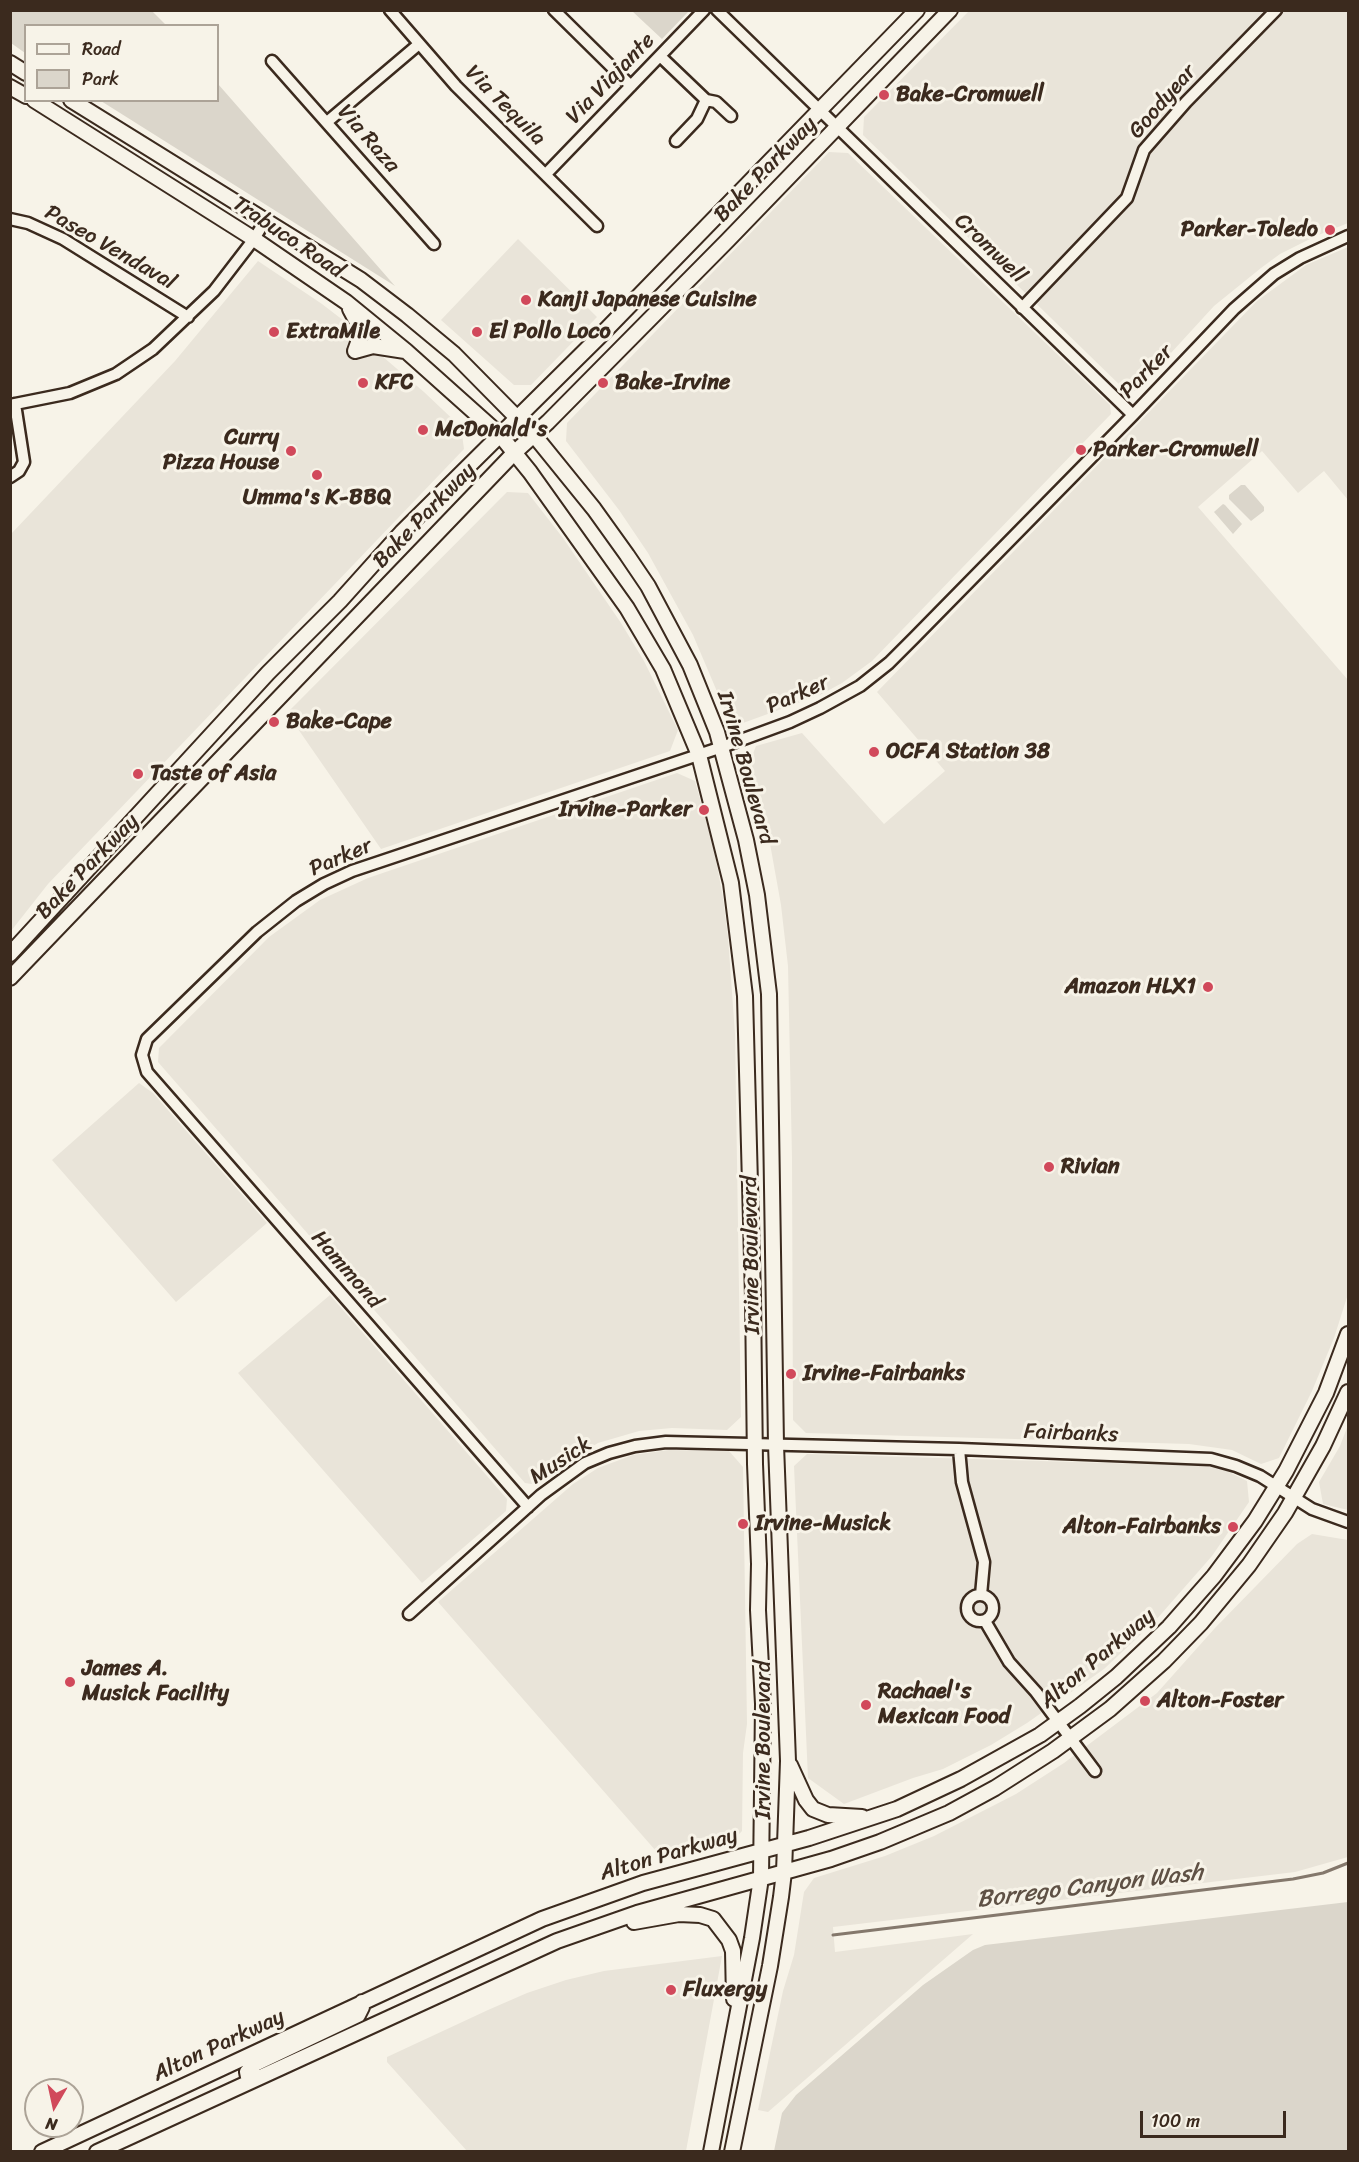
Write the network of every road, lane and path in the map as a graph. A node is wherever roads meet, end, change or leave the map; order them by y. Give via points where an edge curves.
1 (390, 10) edge
2 (554, 10) edge
3 (704, 10) edge
4 (717, 10) edge
5 (917, 10) edge
6 (950, 10) edge
7 (1275, 10) edge
8 (419, 44) junction
9 (660, 56) junction
10 (272, 61) dead end
11 (10, 63) edge
12 (24, 71) edge
13 (631, 86) junction
14 (10, 87) edge
15 (24, 95) edge
16 (706, 100) junction
17 (37, 102) edge
18 (73, 102) edge
19 (819, 110) junction
20 (731, 116) dead end
21 (327, 123) junction
22 (836, 127) junction
23 (676, 141) dead end
24 (546, 174) junction
25 (10, 219) edge
26 (264, 221) junction
27 (597, 226) dead end
28 (1348, 236) edge
29 (254, 239) junction
30 (434, 244) dead end
31 (346, 302) junction
32 (1022, 308) junction
33 (188, 317) junction
34 (406, 351) junction
35 (13, 404) edge
36 (1133, 415) junction
37 (518, 418) junction
38 (500, 435) junction
39 (534, 435) junction
40 (515, 452) junction
41 (10, 477) edge
42 (722, 747) junction
43 (699, 755) junction
44 (10, 954) edge
45 (10, 978) edge
46 (142, 1055) joint
47 (1348, 1334) edge
48 (1348, 1392) edge
49 (755, 1444) junction
50 (776, 1445) junction
51 (959, 1449) junction
52 (1277, 1487) junction
53 (1294, 1498) junction
54 (528, 1507) junction
55 (1348, 1522) edge
56 (981, 1594) junction
57 (409, 1614) dead end
58 (985, 1621) junction
59 (1058, 1722) junction
60 (1070, 1739) junction
61 (788, 1761) junction
62 (1095, 1771) dead end
63 (872, 1818) junction
64 (785, 1844) junction
65 (763, 1850) junction
66 (784, 1872) junction
67 (761, 1878) junction
68 (576, 1935) junction
69 (362, 2002) junction
70 (733, 2036) junction
71 (249, 2082) junction
72 (42, 2151) edge
73 (97, 2151) edge
74 (711, 2151) edge
75 (732, 2151) edge

1 - 8 street, Via Tequila
2 - 13 street
3 - 9 street, Via Viajante
4 - 19 street, Cromwell
5 - 19 main road, Bake Parkway
6 - 22 main road, Bake Parkway
7 - 32 street, Goodyear via 1144,150 1127,198
8 - 21 street
8 - 24 street, Via Tequila
9 - 13 street, Via Viajante
9 - 16 street
10 - 21 street, Via Raza
11 - 12 main road
13 - 24 street, Via Viajante
14 - 15 main road
16 - 20 street via 716,102
16 - 23 street via 697,119
17 - 29 main road, Trabuco Road
18 - 26 main road, Trabuco Road
19 - 22 street, Cromwell
19 - 37 main road, Bake Parkway
21 - 30 street, Via Raza
22 - 32 street, Cromwell
22 - 39 main road, Bake Parkway
24 - 27 street, Via Tequila
25 - 33 street, Paseo Vendaval via 63,239
26 - 29 street
26 - 37 main road, Trabuco Road via 361,280 407,315 454,354
28 - 36 street, Parker via 1274,274 1234,309
29 - 31 main road, Trabuco Road
29 - 33 street via 214,291
31 - 34 main road, Trabuco Road
31 - 34 main road via 359,326 355,351 373,346
32 - 36 street, Cromwell
33 - 35 street via 153,349 116,374 70,393
34 - 38 main road, Trabuco Road
35 - 41 street via 24,462
36 - 42 street, Parker via 880,671 820,708
37 - 38 main road, Bake Parkway
37 - 39 main road, Irvine Boulevard
38 - 40 main road, Irvine Boulevard
38 - 44 main road, Bake Parkway via 268,673
39 - 40 main road, Bake Parkway
39 - 42 main road, Irvine Boulevard via 594,509 648,586 690,665
40 - 43 main road, Irvine Boulevard via 627,608 663,669
40 - 45 main road, Bake Parkway
42 - 43 street, Parker
42 - 50 main road, Irvine Boulevard via 758,895 768,984
43 - 46 street, Parker via 352,871 324,884 257,932 147,1039
43 - 49 main road, Irvine Boulevard via 731,883 745,996
46 - 54 street, Hammond via 147,1072
47 - 52 main road, Alton Parkway via 1314,1419
48 - 53 main road, Alton Parkway
49 - 50 street, Musick
49 - 54 street, Musick via 666,1442 609,1453 585,1463
49 - 65 main road, Irvine Boulevard via 763,1694
50 - 51 street, Fairbanks
50 - 61 main road, Irvine Boulevard
51 - 52 street, Fairbanks via 1211,1459 1260,1476
51 - 56 street via 962,1482 984,1562
52 - 53 street, Fairbanks
52 - 59 main road, Alton Parkway via 1229,1557 1169,1627 1116,1677
53 - 55 street, Fairbanks
53 - 60 main road, Alton Parkway via 1249,1565 1188,1636 1124,1698
54 - 57 street, Musick
56 - 58 street via 990,1599 994,1609
56 - 58 street via 971,1598 967,1610 970,1618
58 - 59 street via 1009,1662
59 - 60 street
59 - 63 main road, Alton Parkway via 962,1779
60 - 62 street
60 - 66 main road, Alton Parkway via 950,1813 880,1842
61 - 63 main road via 813,1809 828,1815
61 - 64 main road, Irvine Boulevard
63 - 64 main road, Alton Parkway
64 - 65 main road, Alton Parkway
64 - 66 main road, Irvine Boulevard
65 - 67 main road, Irvine Boulevard
65 - 69 main road, Alton Parkway via 592,1900 502,1936
66 - 67 main road, Alton Parkway
66 - 75 main road, Irvine Boulevard via 770,1966
67 - 68 main road, Alton Parkway via 637,1913
67 - 70 main road, Irvine Boulevard
68 - 70 main road via 679,1914 713,1919 733,1951
68 - 71 main road, Alton Parkway
69 - 71 main road via 358,2015 255,2064 247,2072
69 - 72 main road, Alton Parkway
70 - 74 main road, Irvine Boulevard
71 - 73 main road, Alton Parkway

